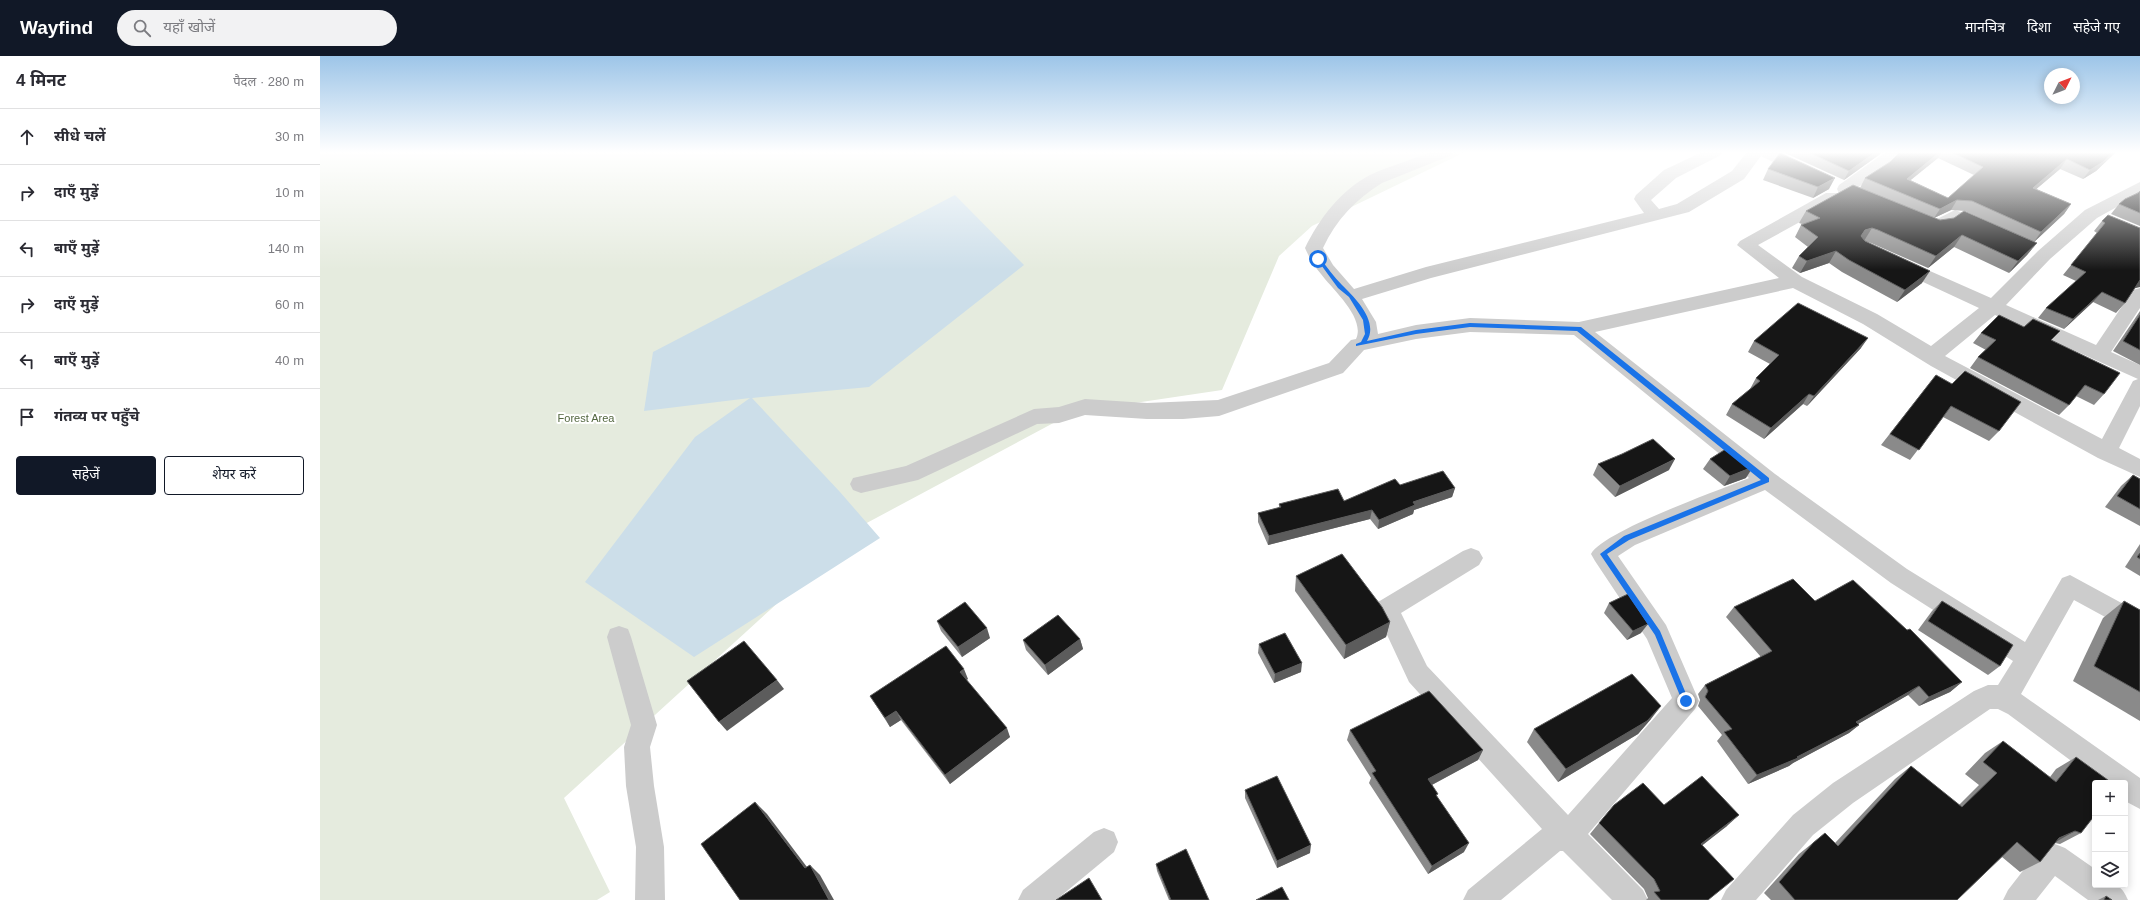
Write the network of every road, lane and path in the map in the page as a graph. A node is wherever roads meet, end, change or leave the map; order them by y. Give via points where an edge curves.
1 (1359, 191) edge
2 (1651, 191) edge
3 (1711, 191) edge
4 (1841, 191) edge
5 (1851, 191) edge
6 (2132, 191) edge
7 (1887, 207) edge
8 (2091, 214) junction
9 (1655, 215) junction
10 (1908, 216) edge
11 (2111, 222) edge
12 (2002, 235) edge
13 (1886, 258) edge
14 (1795, 281) junction
15 (2140, 294) edge
16 (1351, 296) junction
17 (1993, 307) junction
18 (1579, 329) junction
19 (1358, 345) junction
20 (2100, 355) junction
21 (1934, 357) junction
22 (2140, 373) edge
23 (2140, 386) edge
24 (2106, 452) junction
25 (2140, 469) edge
26 (1767, 480) junction
27 (861, 484) dead end
28 (1471, 558) dead end
29 (2140, 625) edge
30 (618, 637) dead end
31 (2029, 658) junction
32 (2004, 698) junction
33 (2120, 780) edge
34 (2128, 786) edge
35 (2140, 795) edge
36 (1568, 836) junction
37 (1104, 842) dead end
38 (650, 900) edge
39 (1033, 900) edge
40 (1478, 900) edge
41 (1633, 900) edge
42 (1736, 900) edge
43 (2018, 900) edge
44 (2112, 900) edge

1 - 16 street via 1333,217 1314,248 1318,259 1340,287
2 - 9 street via 1642,199
3 - 9 street via 1683,208
4 - 14 street via 1746,246
5 - 7 street
6 - 8 street
8 - 11 street
8 - 17 street via 2037,252
9 - 16 street via 1426,273
10 - 12 street via 1935,226 1955,215
13 - 17 street
14 - 18 street
14 - 21 street via 1870,319
15 - 20 street
16 - 19 street via 1366,320 1368,334 1363,344
17 - 20 street
17 - 21 street via 1939,350
18 - 19 street via 1470,325 1416,332
18 - 26 street
19 - 27 street via 1336,368 1219,408 1161,411 1085,407 1059,415 1034,417 910,474
20 - 22 street
21 - 24 street
23 - 24 street
24 - 25 street
26 - 31 street via 1899,576
26 - 36 street via 1627,538 1603,554 1658,633 1686,701
28 - 36 street via 1387,609 1418,674
29 - 31 street via 2070,585
30 - 38 street via 644,725 637,746 640,786 650,847
31 - 32 street
32 - 33 street
32 - 42 street via 1993,696 1983,699 1843,793 1803,825
34 - 35 street
36 - 40 street via 1554,838
36 - 41 street
37 - 39 street
43 - 44 street via 2049,860 2055,858

